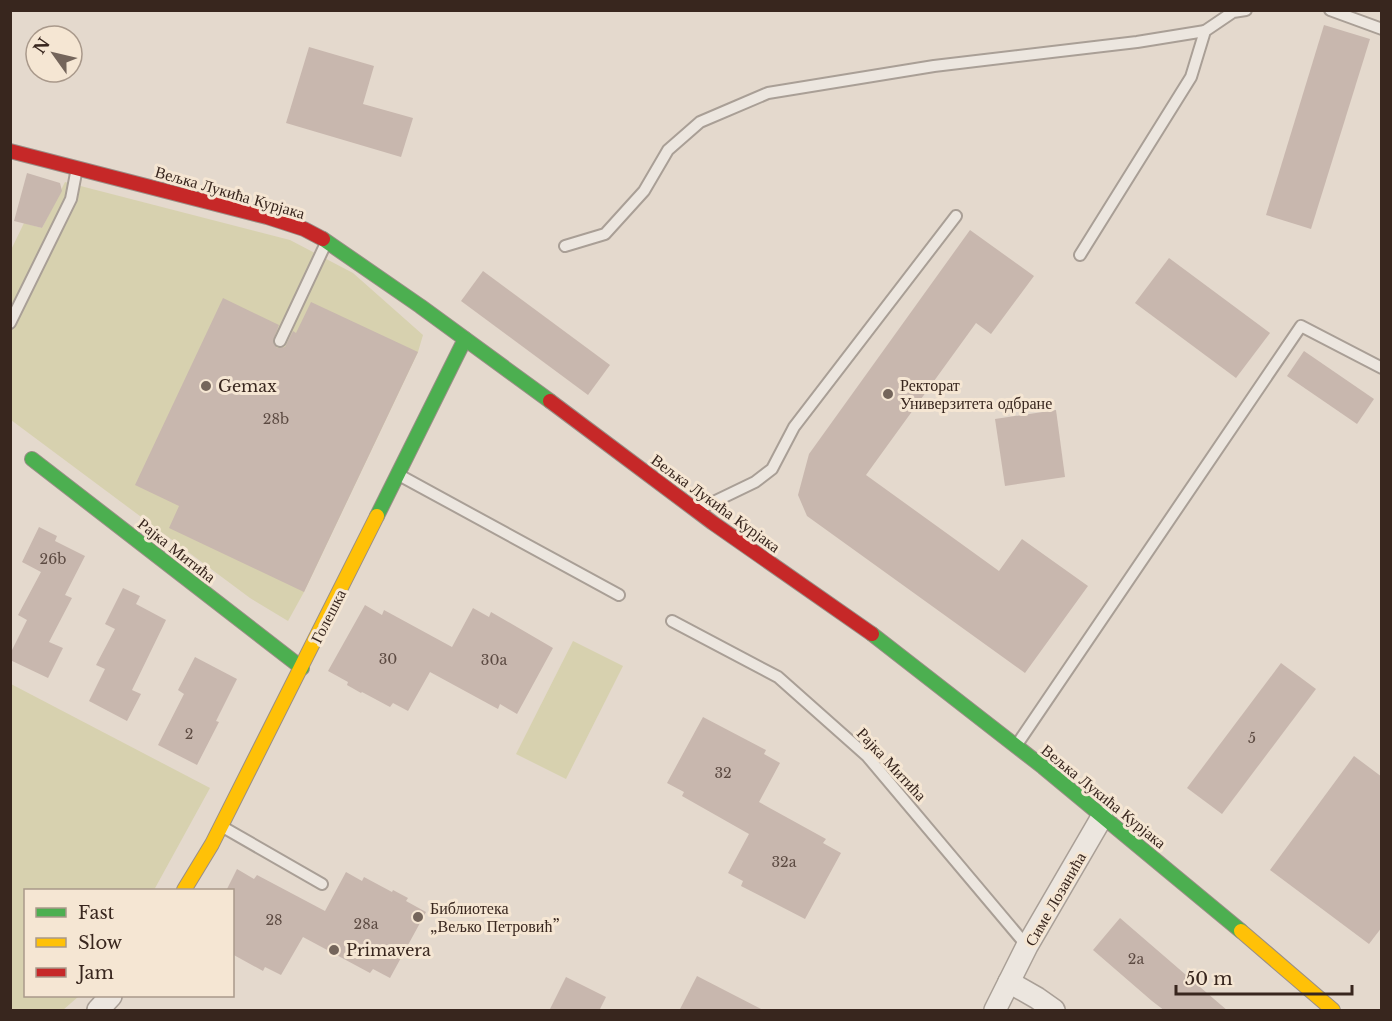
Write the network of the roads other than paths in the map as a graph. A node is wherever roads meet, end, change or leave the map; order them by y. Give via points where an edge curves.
1 (1246, 10) edge
2 (1330, 10) edge
3 (1382, 29) edge
4 (1205, 31) junction
5 (10, 151) edge
6 (77, 168) junction
7 (956, 216) dead end
8 (327, 241) junction
9 (565, 246) dead end
10 (1080, 255) dead end
11 (10, 323) edge
12 (465, 339) junction
13 (280, 341) dead end
14 (1382, 368) edge
15 (32, 459) dead end
16 (399, 475) junction
17 (696, 511) junction
18 (619, 595) dead end
19 (672, 621) dead end
20 (302, 668) junction
21 (1016, 746) junction
22 (1102, 817) junction
23 (221, 826) junction
24 (322, 884) dead end
25 (185, 889) edge
26 (1027, 946) junction
27 (1009, 982) junction
28 (110, 997) edge
29 (98, 1011) edge
30 (995, 1011) edge
31 (1054, 1011) edge
32 (1333, 1011) edge

1 - 4 lane via 1233,12
2 - 3 lane
4 - 9 lane via 934,66 768,93 700,122 668,150 644,191 605,234
4 - 10 lane via 1191,77
5 - 6 street, Вељка Лукића Курјака
6 - 8 street, Вељка Лукића Курјака via 267,217
6 - 11 lane via 71,199
7 - 17 lane via 794,427 772,470
8 - 12 street, Вељка Лукића Курјака
8 - 13 lane
12 - 16 street, Голешка
12 - 17 street, Вељка Лукића Курјака
14 - 21 lane via 1301,326
15 - 20 street, Рајка Митића
16 - 18 lane
16 - 20 street, Голешка
17 - 21 street, Вељка Лукића Курјака via 865,628
19 - 26 lane, Рајка Митића via 778,677 867,756
20 - 23 street, Голешка
21 - 22 street, Вељка Лукића Курјака
22 - 26 street, Симе Лозанића
22 - 32 street, Вељка Лукића Курјака
23 - 24 lane
23 - 25 street, Голешка
26 - 27 street, Симе Лозанића
27 - 30 street, Симе Лозанића
27 - 31 street
28 - 29 street

